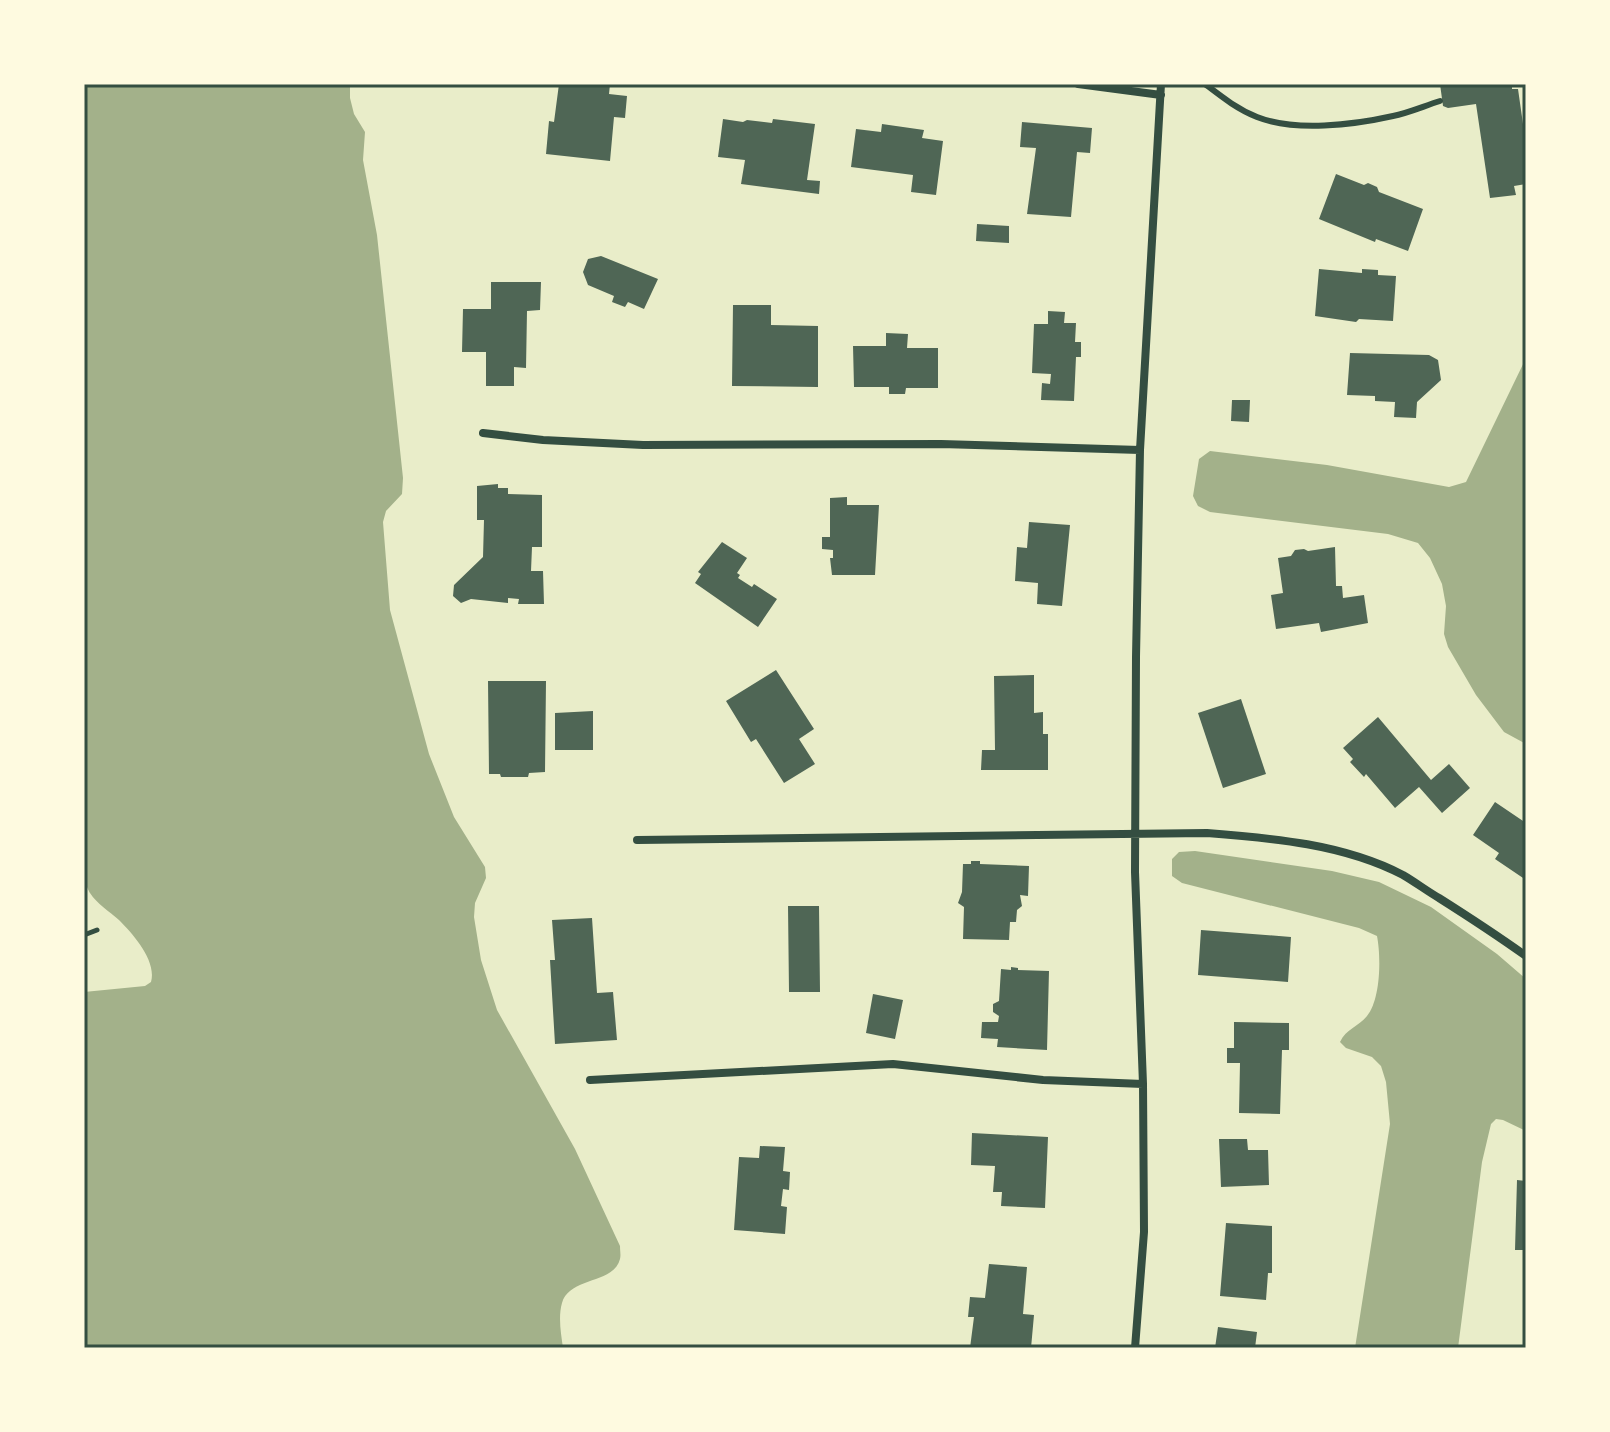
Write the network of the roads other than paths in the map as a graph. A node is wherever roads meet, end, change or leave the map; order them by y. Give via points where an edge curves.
1 (1078, 84) edge
2 (1161, 84) edge
3 (1205, 84) edge
4 (1161, 95) junction
5 (1440, 101) dead end
6 (483, 433) dead end
7 (1140, 450) junction
8 (1136, 834) junction
9 (637, 840) dead end
10 (1526, 956) edge
11 (590, 1080) dead end
12 (1143, 1084) junction
13 (1135, 1348) edge

1 - 4 street
2 - 4 street
3 - 5 lane via 1230,104 1288,124 1337,125 1394,116
4 - 7 street
6 - 7 street via 643,445
7 - 8 street
8 - 9 street
8 - 10 street via 1249,836 1359,857 1402,875
8 - 12 street
11 - 12 street via 893,1064
12 - 13 street via 1144,1232

